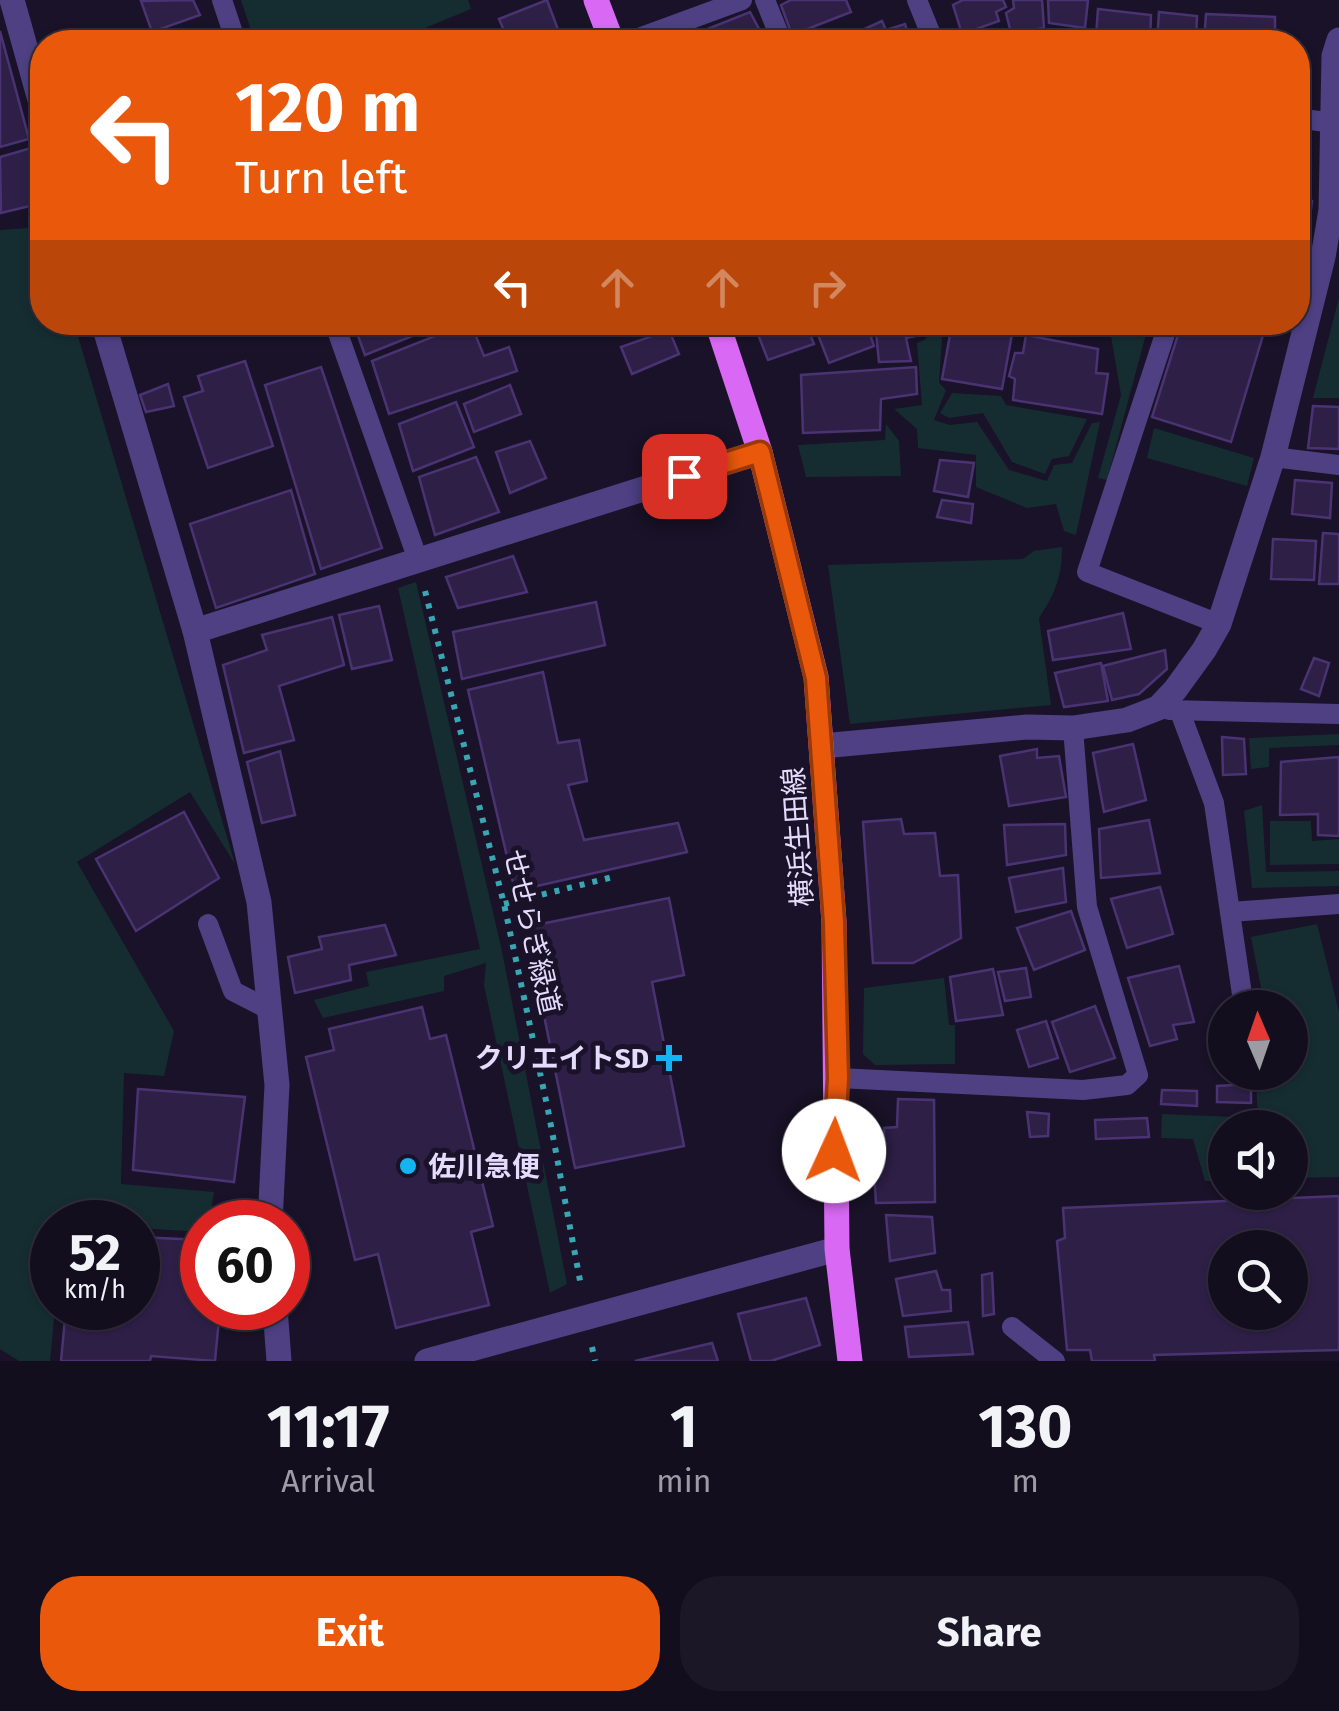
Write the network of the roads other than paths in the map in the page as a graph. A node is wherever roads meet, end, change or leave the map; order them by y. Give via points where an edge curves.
1 (12, 0) edge
2 (222, 0) edge
3 (596, 0) edge
4 (742, 0) edge
5 (766, 0) edge
6 (917, 0) edge
7 (232, 30) edge
8 (607, 30) edge
9 (661, 30) edge
10 (777, 30) edge
11 (929, 30) edge
12 (1339, 40) edge
13 (30, 64) edge
14 (1310, 119) edge
15 (1332, 122) junction
16 (1310, 305) edge
17 (108, 335) edge
18 (339, 335) edge
19 (721, 335) edge
20 (1165, 335) edge
21 (1302, 335) edge
22 (760, 452) junction
23 (1272, 457) junction
24 (1339, 465) edge
25 (418, 560) junction
26 (1218, 624) junction
27 (195, 630) junction
28 (1169, 710) junction
29 (1339, 714) edge
30 (1073, 728) junction
31 (822, 746) junction
32 (1339, 904) edge
33 (1230, 912) junction
34 (208, 924) dead end
35 (1241, 990) edge
36 (270, 1010) junction
37 (838, 1078) junction
38 (271, 1200) edge
39 (837, 1250) junction
40 (1012, 1327) dead end
41 (276, 1330) edge
42 (278, 1361) edge
43 (427, 1361) edge
44 (850, 1361) edge
45 (1055, 1361) edge

1 - 13 street
2 - 7 lane
3 - 8 main road
4 - 9 lane
5 - 10 lane
6 - 11 lane
12 - 15 street
14 - 15 lane
15 - 16 street via 1330,210
17 - 27 street
18 - 25 lane
19 - 22 main road, 横浜生田線
20 - 26 lane via 1087,572
21 - 23 street
22 - 25 street
22 - 31 main road, 横浜生田線 via 816,678
23 - 24 lane
23 - 26 street
25 - 27 street
26 - 28 street
27 - 36 street via 259,902
28 - 29 lane
28 - 30 street
28 - 33 lane via 1214,803
30 - 31 street
30 - 37 lane via 1087,908 1138,1075 1127,1085 1083,1090
31 - 37 main road, 横浜生田線
32 - 33 lane
33 - 35 lane
34 - 36 lane via 233,991
36 - 38 street via 277,1085
37 - 39 main road, 横浜生田線
39 - 43 street
39 - 44 main road, 横浜生田線
40 - 45 lane
41 - 42 street

